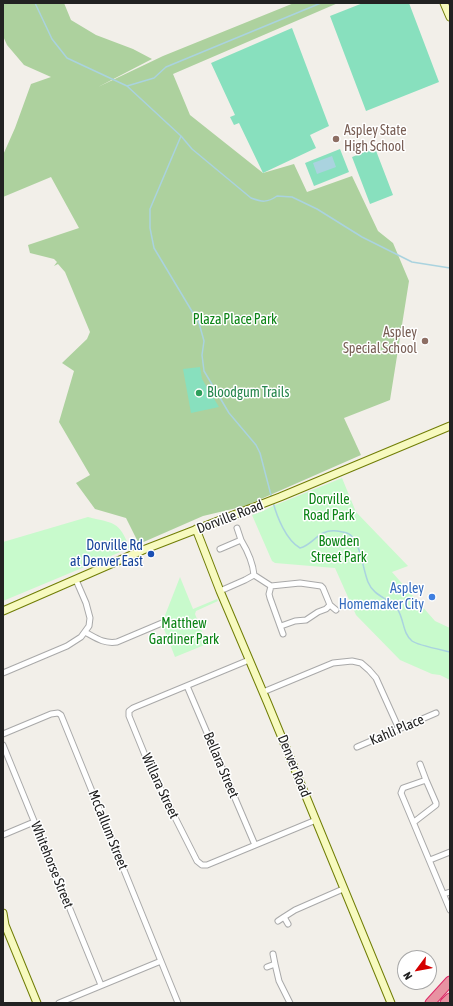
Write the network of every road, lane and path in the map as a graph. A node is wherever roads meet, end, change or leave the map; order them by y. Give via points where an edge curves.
1 (444, 3) edge
2 (450, 18) edge
3 (450, 426) edge
4 (237, 528) dead end
5 (196, 529) junction
6 (241, 540) junction
7 (220, 549) dead end
8 (254, 575) junction
9 (76, 580) junction
10 (271, 586) junction
11 (220, 591) junction
12 (330, 605) junction
13 (5, 608) edge
14 (336, 610) dead end
15 (162, 623) dead end
16 (281, 626) junction
17 (85, 632) junction
18 (283, 634) dead end
19 (249, 660) junction
20 (3, 673) edge
21 (187, 686) junction
22 (263, 692) junction
23 (436, 713) dead end
24 (399, 729) junction
25 (3, 734) edge
26 (3, 745) edge
27 (357, 747) dead end
28 (420, 764) dead end
29 (426, 780) junction
30 (316, 820) junction
31 (34, 822) junction
32 (414, 822) junction
33 (3, 835) edge
34 (255, 845) junction
35 (450, 852) edge
36 (430, 860) junction
37 (343, 889) junction
38 (450, 892) edge
39 (444, 894) junction
40 (450, 910) edge
41 (3, 913) edge
42 (284, 917) junction
43 (278, 921) dead end
44 (288, 924) dead end
45 (5, 929) edge
46 (273, 954) dead end
47 (161, 961) junction
48 (275, 964) junction
49 (267, 967) dead end
50 (450, 981) edge
51 (101, 985) junction
52 (450, 998) edge
53 (37, 1003) edge
54 (59, 1003) edge
55 (178, 1003) edge
56 (290, 1003) edge
57 (391, 1003) edge
58 (430, 1003) edge
59 (445, 1003) edge

1 - 2 street
3 - 5 street, Dorville Road via 261,505
4 - 6 street
5 - 9 street, Dorville Road
5 - 11 street, Denver Road
6 - 7 street
6 - 8 street
8 - 10 street
8 - 11 street
9 - 13 street, Dorville Road
9 - 17 street via 90,618
10 - 12 street via 300,583 321,586
10 - 16 street via 269,594
11 - 19 street, Denver Road
12 - 14 street
12 - 16 street via 306,620
15 - 17 street via 109,643 102,642
16 - 18 street
17 - 20 street via 81,638 67,646
19 - 21 street, Willara Street
19 - 22 street, Denver Road
21 - 34 street, Bellara Street
21 - 34 street, Willara Street via 129,711 151,770 196,861 207,865
22 - 24 street via 333,663 361,663 376,678
22 - 30 street, Denver Road
23 - 24 street, Kahli Place
24 - 27 street, Kahli Place
25 - 47 street, McCallum Street via 51,714 61,715
26 - 31 street, Whitehorse Street
28 - 29 street
29 - 32 street via 436,805
29 - 32 street via 402,790 401,793
30 - 34 street, Willara Street
30 - 37 street, Denver Road
31 - 33 street
31 - 51 street, Whitehorse Street
32 - 36 street
35 - 36 street
36 - 39 street
37 - 42 street via 294,910
37 - 57 street, Denver Road
38 - 39 street
39 - 40 street
41 - 45 street
42 - 43 street
42 - 44 street
45 - 53 street
46 - 48 street
47 - 51 street
47 - 55 street, McCallum Street
48 - 49 street
48 - 56 street via 279,981
50 - 58 highway
51 - 54 street
52 - 59 highway

